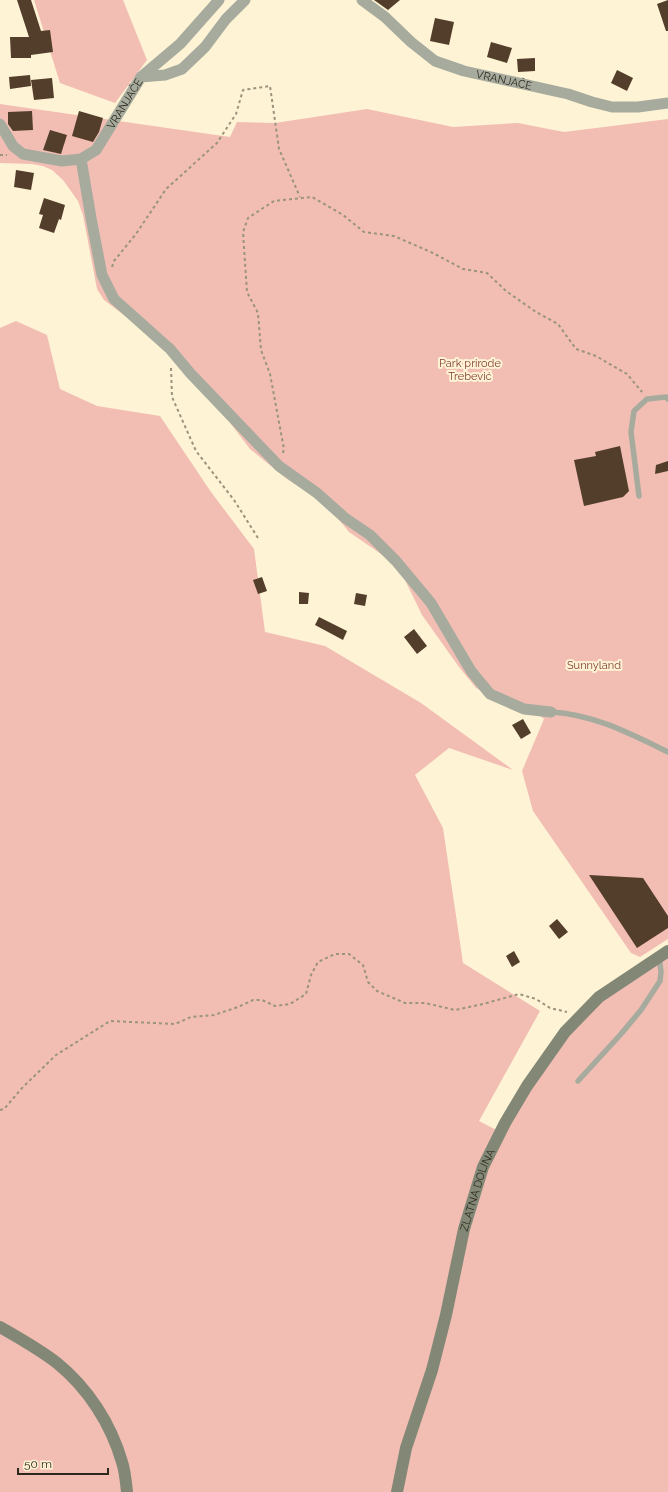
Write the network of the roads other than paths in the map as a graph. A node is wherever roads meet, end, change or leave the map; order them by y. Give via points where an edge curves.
1 (219, 0) edge
2 (245, 0) edge
3 (362, 0) edge
4 (141, 77) junction
5 (668, 103) edge
6 (0, 124) edge
7 (82, 159) junction
8 (668, 398) edge
9 (639, 496) dead end
10 (551, 712) joint
11 (668, 752) edge
12 (663, 953) edge
13 (578, 1081) dead end
14 (0, 1327) edge
15 (127, 1492) edge
16 (397, 1492) edge

1 - 4 street via 180,44
2 - 4 street, VRANJAČE via 226,19 205,47 182,69 165,75
3 - 5 street, VRANJAČE via 435,61 456,69 568,94 612,107
4 - 7 street, VRANJAČE via 96,150
6 - 7 street via 13,146 22,154 62,161
7 - 10 street via 102,275 114,299 170,349 279,466 370,535 396,561 431,603 471,671 490,694 524,709
8 - 9 lane via 647,400 634,411 630,432
10 - 11 lane via 591,718
12 - 13 lane via 660,981 641,1010
12 - 16 main road, ZLATNA DOLINA via 599,997 565,1032 504,1123 483,1167 464,1229 432,1370 406,1448
14 - 15 main road via 57,1363 91,1398 110,1432 122,1462

